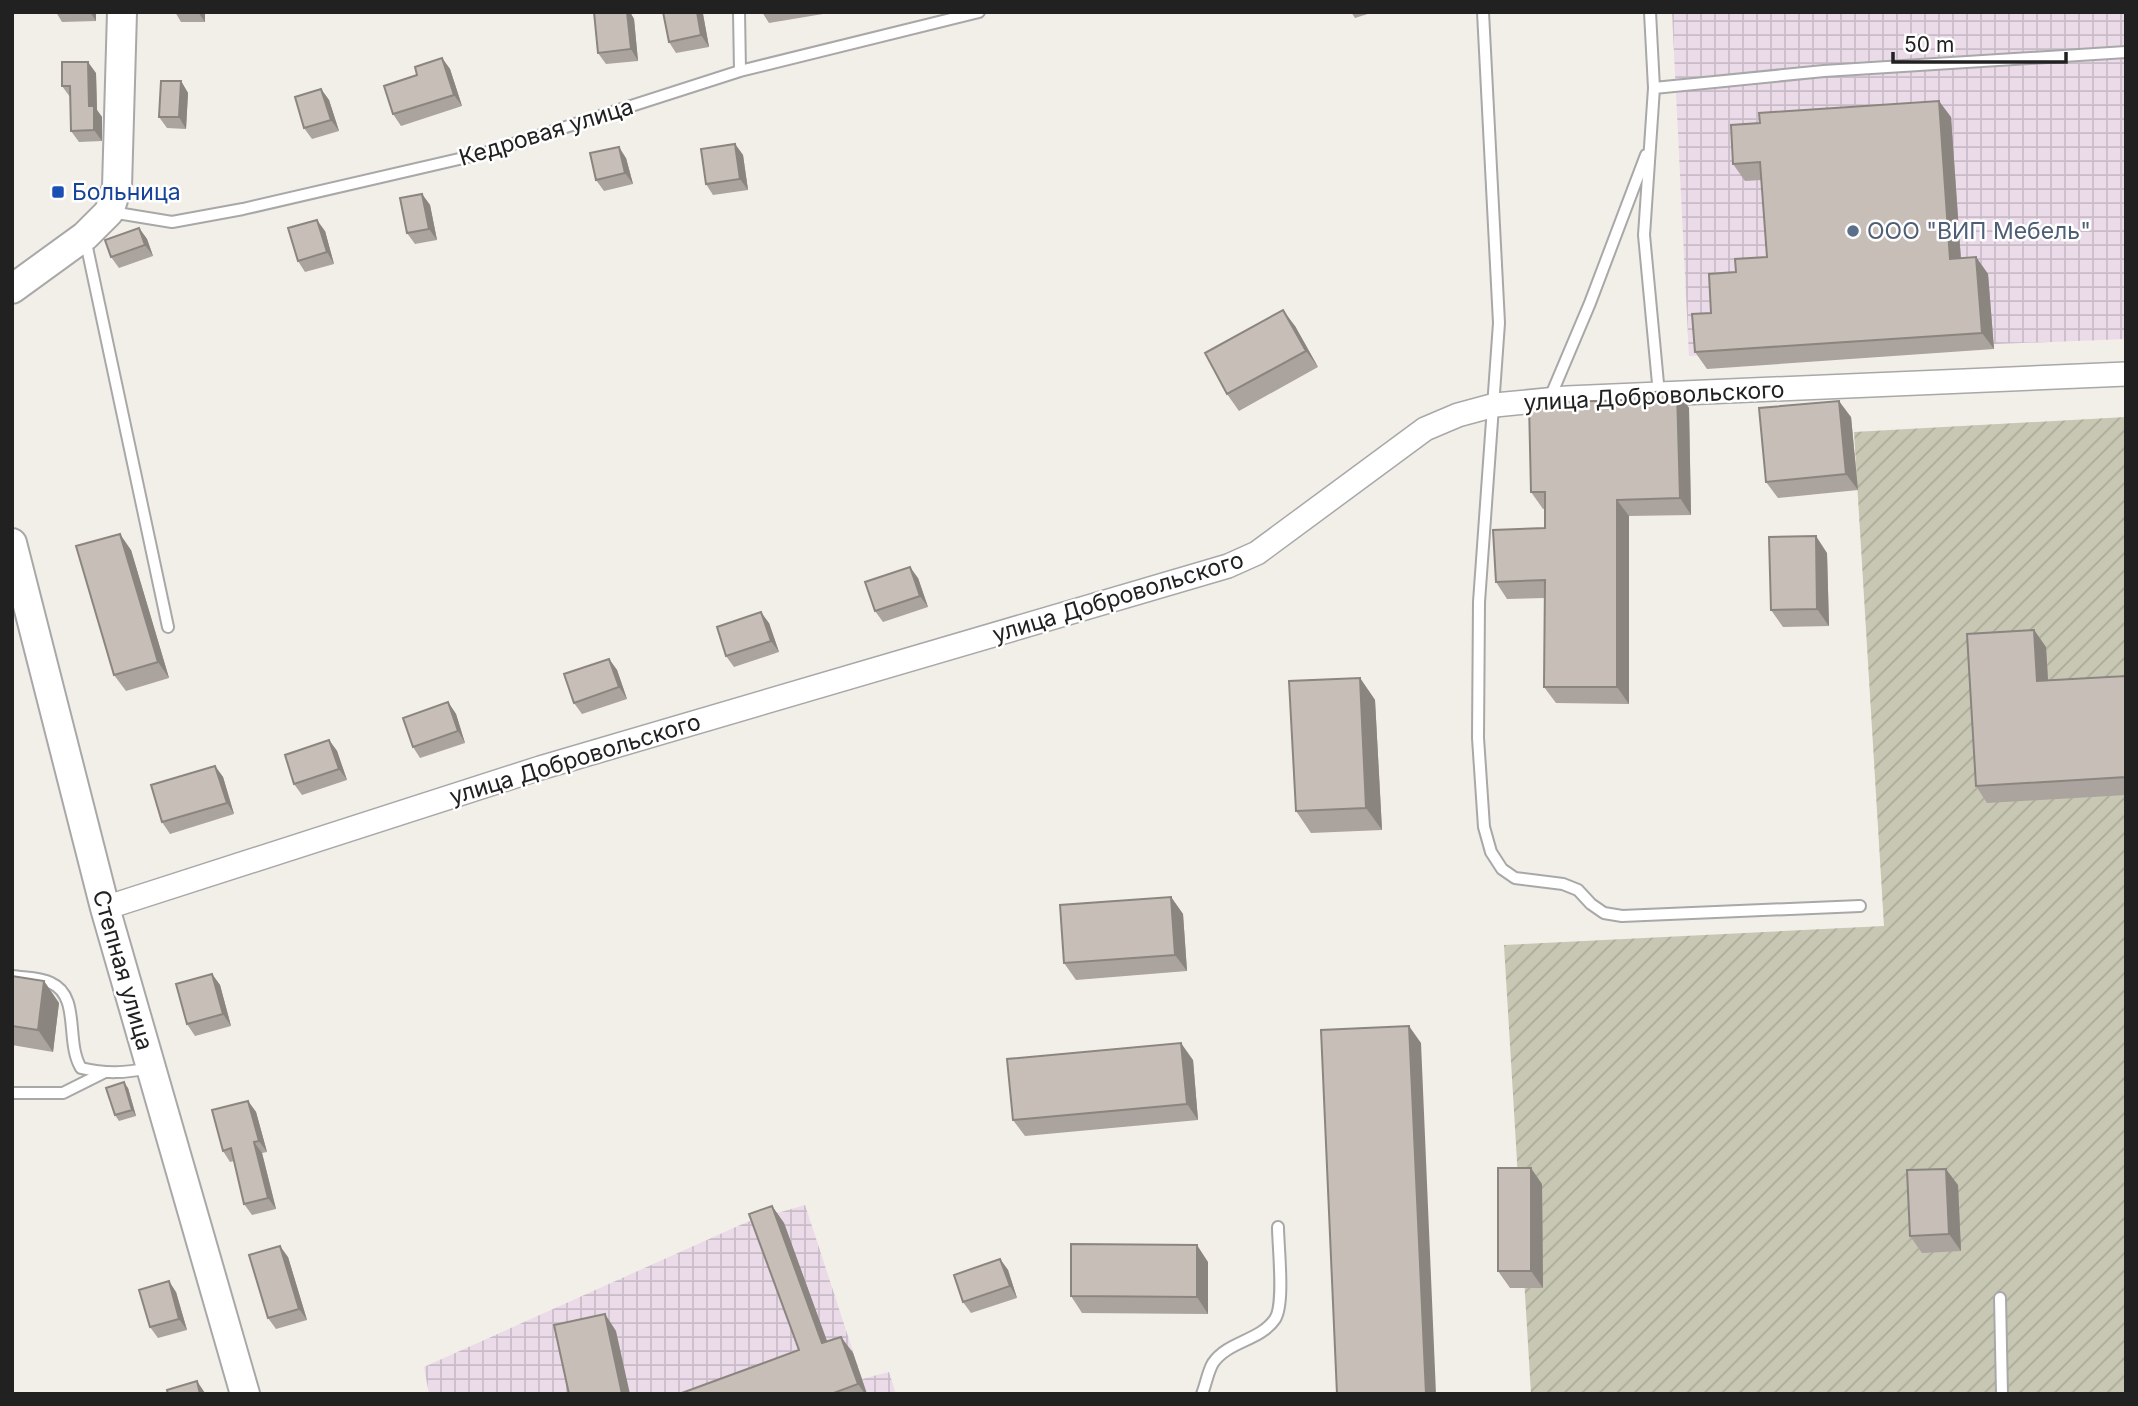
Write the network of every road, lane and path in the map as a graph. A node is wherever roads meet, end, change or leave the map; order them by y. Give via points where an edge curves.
1 (122, 12) edge
2 (739, 12) edge
3 (979, 12) edge
4 (1483, 12) edge
5 (1650, 12) edge
6 (2126, 52) edge
7 (740, 71) junction
8 (1654, 88) junction
9 (1650, 144) junction
10 (109, 212) junction
11 (85, 236) junction
12 (12, 289) edge
13 (2126, 374) edge
14 (1659, 394) junction
15 (1549, 400) junction
16 (1494, 405) junction
17 (13, 547) edge
18 (168, 627) dead end
19 (1860, 906) dead end
20 (105, 908) junction
21 (12, 976) edge
22 (150, 1068) junction
23 (103, 1073) junction
24 (12, 1093) edge
25 (1278, 1227) dead end
26 (2000, 1298) dead end
27 (245, 1394) edge
28 (1202, 1394) edge
29 (2002, 1394) edge

1 - 10 street via 117,187
2 - 7 lane
3 - 7 lane, Кедровая улица
4 - 16 lane via 1499,323
5 - 8 lane
6 - 8 lane via 1824,71
7 - 10 lane, Кедровая улица via 485,153 243,209 172,222
8 - 9 lane
9 - 14 lane via 1644,235
9 - 15 lane
10 - 11 street
11 - 12 street
11 - 18 lane
13 - 14 street, улица Добровольского
14 - 15 street, улица Добровольского
15 - 16 street, улица Добровольского
16 - 19 lane via 1479,602 1478,738 1484,827 1502,869 1515,878 1563,884 1578,890 1604,913 1622,916
16 - 20 street, улица Добровольского via 1424,429 1256,553 1228,566 540,768
17 - 20 street, Степная улица
20 - 22 street, Степная улица
21 - 23 lane via 49,981 62,989 69,1001 74,1056 81,1068
22 - 23 lane
22 - 27 street, Степная улица
23 - 24 lane via 63,1093
25 - 28 lane via 1276,1317 1261,1333 1231,1346 1213,1363
26 - 29 lane

